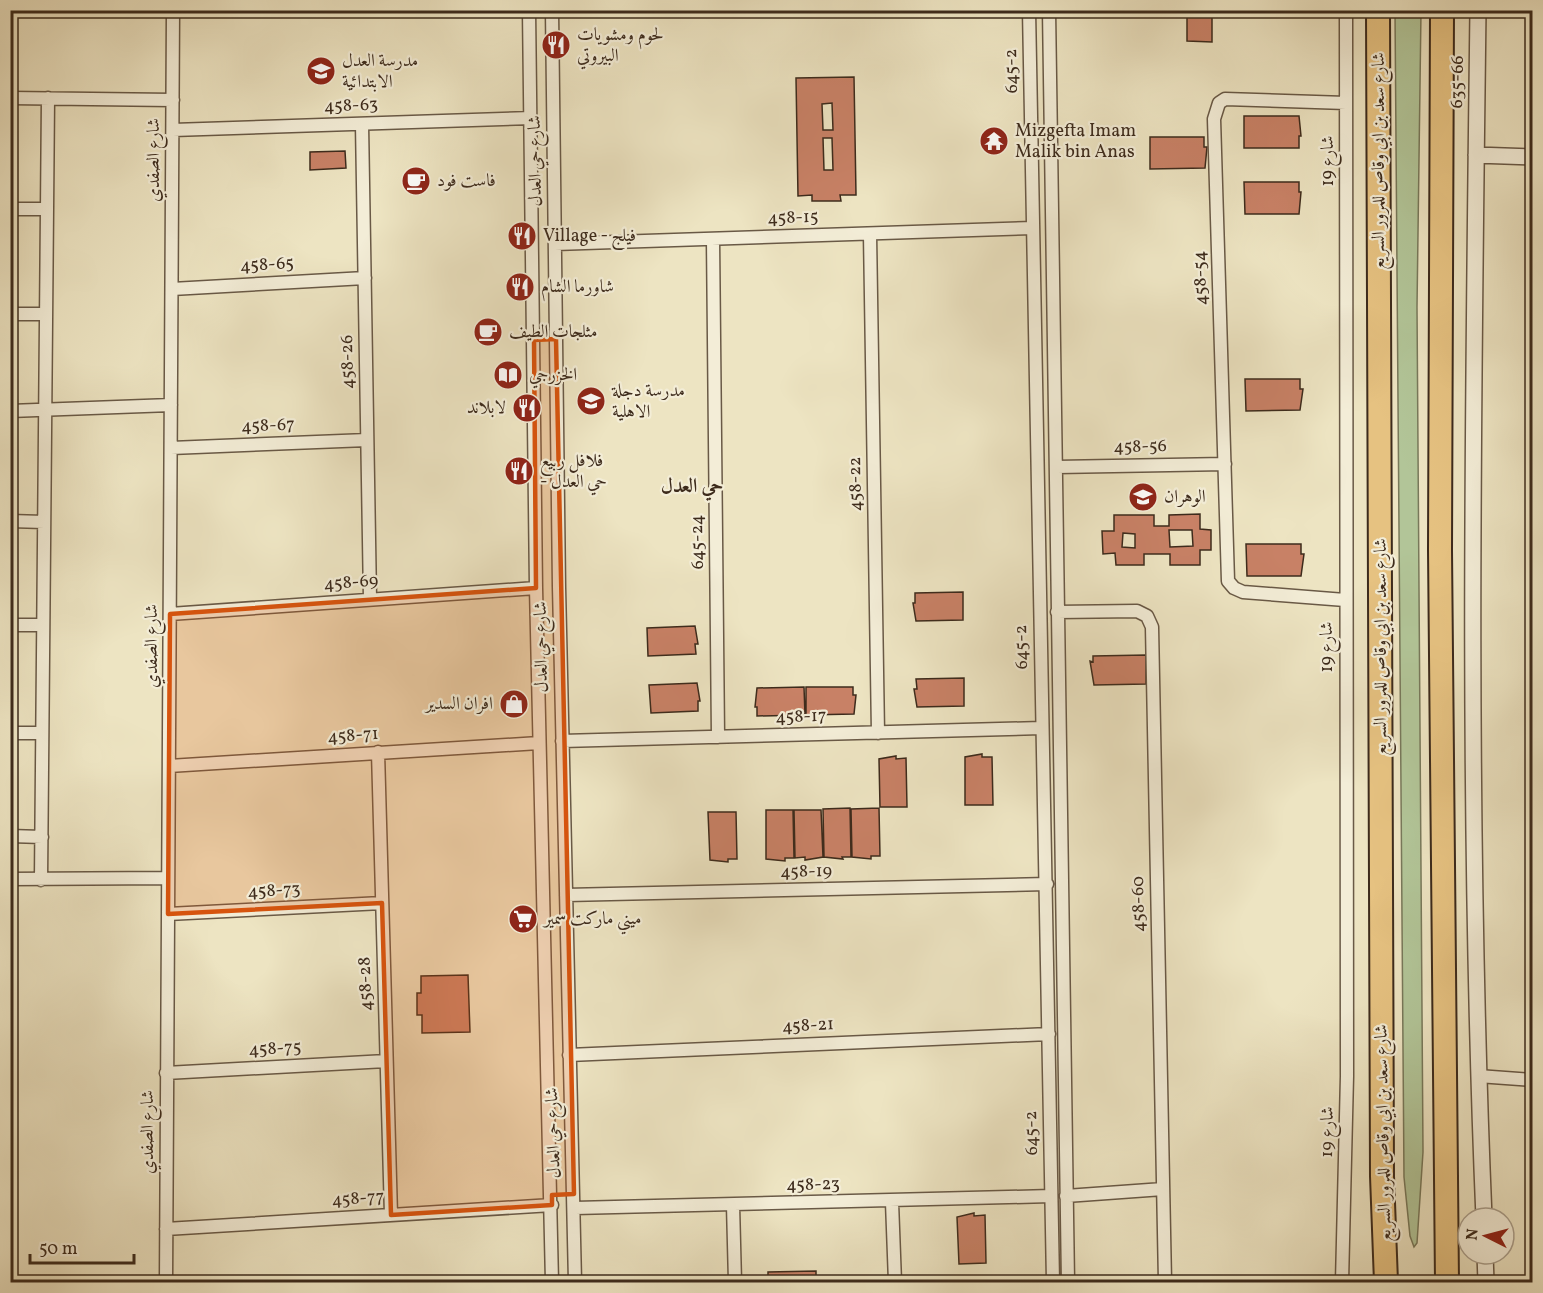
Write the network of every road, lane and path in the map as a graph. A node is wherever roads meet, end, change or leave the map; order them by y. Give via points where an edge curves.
1 (173, 10) edge
2 (529, 10) edge
3 (552, 10) edge
4 (1029, 10) edge
5 (1049, 10) edge
6 (1346, 10) edge
7 (1378, 10) edge
8 (1442, 10) edge
9 (1478, 10) edge
10 (10, 98) edge
11 (48, 98) junction
12 (173, 100) junction
13 (1346, 103) junction
14 (531, 118) junction
15 (362, 124) junction
16 (173, 130) junction
17 (1476, 155) junction
18 (1533, 157) edge
19 (10, 209) edge
20 (47, 209) junction
21 (1033, 228) junction
22 (870, 234) junction
23 (713, 239) junction
24 (555, 244) junction
25 (365, 278) junction
26 (172, 289) junction
27 (10, 314) edge
28 (46, 314) junction
29 (556, 339) junction
30 (534, 340) junction
31 (171, 405) junction
32 (10, 411) edge
33 (45, 411) junction
34 (368, 440) junction
35 (171, 448) junction
36 (1225, 464) junction
37 (1057, 467) junction
38 (10, 521) edge
39 (44, 522) junction
40 (536, 588) junction
41 (370, 599) junction
42 (1345, 600) junction
43 (1057, 612) junction
44 (170, 614) junction
45 (43, 625) junction
46 (10, 626) edge
47 (1041, 728) junction
48 (10, 733) edge
49 (42, 733) junction
50 (878, 733) junction
51 (718, 737) junction
52 (562, 741) junction
53 (539, 743) junction
54 (378, 752) junction
55 (169, 766) junction
56 (10, 836) edge
57 (42, 837) junction
58 (168, 878) junction
59 (10, 879) edge
60 (41, 880) junction
61 (1047, 884) junction
62 (566, 895) junction
63 (382, 903) junction
64 (168, 914) junction
65 (1064, 978) junction
66 (1049, 979) junction
67 (1049, 1034) junction
68 (569, 1055) junction
69 (386, 1061) junction
70 (166, 1073) junction
71 (1478, 1076) junction
72 (1533, 1080) edge
73 (1382, 1176) junction
74 (1163, 1189) junction
75 (574, 1194) junction
76 (1051, 1196) junction
77 (1066, 1196) junction
78 (552, 1200) junction
79 (892, 1202) junction
80 (733, 1205) junction
81 (1483, 1206) edge
82 (575, 1208) junction
83 (391, 1215) junction
84 (166, 1229) junction
85 (1485, 1266) edge
86 (166, 1282) edge
87 (552, 1282) edge
88 (575, 1282) edge
89 (735, 1282) edge
90 (895, 1282) edge
91 (1053, 1282) edge
92 (1068, 1282) edge
93 (1165, 1282) edge
94 (1342, 1282) edge
95 (1377, 1282) edge
96 (1386, 1282) edge
97 (1447, 1282) edge
98 (1486, 1282) edge

1 - 12 street, شارع الصفدي
2 - 14 street, شارع حي العدل
3 - 24 street, شارع حي العدل
4 - 21 street, 645-2
5 - 37 street, 645-2
6 - 13 street, شارع 19
7 - 73 highway, شارع سعد بن ابي وقاص للمرور السريع
8 - 97 highway via 1440,550
9 - 17 street, 635-66
10 - 11 street
11 - 12 street
11 - 20 street
12 - 16 street, شارع الصفدي
13 - 36 street, 458-54 via 1225,99 1219,103 1214,119
13 - 42 street, شارع 19
14 - 15 street, 458-63
14 - 30 street, شارع حي العدل
15 - 16 street, 458-63
15 - 25 street, 458-26
16 - 26 street, شارع الصفدي
17 - 18 street
17 - 71 street, 635-66 via 1473,715
19 - 20 street
20 - 28 street
21 - 22 street, 458-15
21 - 47 street, 645-2
22 - 23 street, 458-15
22 - 50 street, 458-22
23 - 24 street, 458-15
23 - 51 street, 645-24
24 - 29 street, شارع حي العدل
25 - 26 street, 458-65
25 - 34 street, 458-26
26 - 31 street, شارع الصفدي
27 - 28 street
28 - 33 street
29 - 30 street
29 - 52 street, شارع حي العدل
30 - 40 street, شارع حي العدل
31 - 33 street
31 - 35 street, شارع الصفدي
32 - 33 street
33 - 39 street
34 - 35 street, 458-67
34 - 41 street, 458-26
35 - 44 street, شارع الصفدي
36 - 37 street, 458-56
36 - 42 street, 458-54 via 1228,581 1234,588 1243,592
37 - 43 street, 645-2
38 - 39 street
39 - 45 street
40 - 41 street, 458-69
40 - 53 street, شارع حي العدل
41 - 44 street, 458-69
42 - 94 street, شارع 19 via 1347,1076
43 - 65 street, 645-2
43 - 74 street, 458-60 via 1137,611 1147,616 1152,627
44 - 55 street, شارع الصفدي
45 - 46 street
45 - 49 street
47 - 50 street, 458-17
47 - 61 street, 645-2
48 - 49 street
49 - 57 street
50 - 51 street, 458-17
51 - 52 street, 458-17
52 - 62 street, شارع حي العدل
53 - 54 street, 458-71
53 - 78 street, شارع حي العدل
54 - 55 street, 458-71
54 - 63 street, 458-28
55 - 58 street, شارع الصفدي
56 - 57 street
57 - 60 street
58 - 60 street
58 - 64 street, شارع الصفدي
59 - 60 street
61 - 62 street, 458-19
61 - 66 street, 645-2
62 - 68 street, شارع حي العدل
63 - 64 street, 458-73
63 - 69 street, 458-28
64 - 70 street, شارع الصفدي
65 - 66 street
65 - 77 street, 645-2
66 - 67 street, 645-2
67 - 68 street, 458-21
67 - 76 street, 645-2
68 - 75 street, شارع حي العدل
69 - 70 street, 458-75
69 - 83 street, 458-28
70 - 84 street, شارع الصفدي
71 - 72 street
71 - 81 street, 635-66
73 - 95 highway
73 - 96 highway, شارع سعد بن ابي وقاص للمرور السريع
74 - 77 street
74 - 93 street, 458-60
75 - 78 street, 458-77
75 - 82 street, شارع حي العدل
76 - 79 street, 458-23
76 - 91 street, 645-2
77 - 92 street, 645-2
78 - 83 street, 458-77
78 - 87 street, شارع حي العدل
79 - 80 street, 458-23
79 - 90 street
80 - 82 street, 458-23
80 - 89 street
82 - 88 street, شارع حي العدل
83 - 84 street, 458-77
84 - 86 street, شارع الصفدي
85 - 98 street

